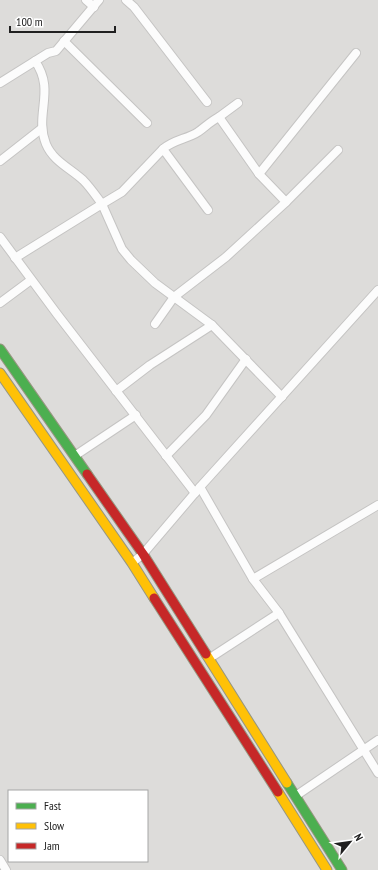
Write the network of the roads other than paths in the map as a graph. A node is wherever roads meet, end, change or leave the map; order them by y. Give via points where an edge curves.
1 (86, 0) edge
2 (100, 0) edge
3 (126, 0) edge
4 (94, 7) junction
5 (64, 41) junction
6 (356, 53) dead end
7 (35, 61) junction
8 (0, 83) edge
9 (207, 102) dead end
10 (238, 103) dead end
11 (219, 117) junction
12 (147, 123) dead end
13 (41, 129) junction
14 (163, 149) junction
15 (338, 150) dead end
16 (0, 161) edge
17 (260, 174) junction
18 (286, 202) junction
19 (102, 204) junction
20 (208, 210) dead end
21 (0, 237) edge
22 (15, 258) junction
23 (31, 280) junction
24 (378, 290) edge
25 (174, 297) junction
26 (0, 303) edge
27 (154, 324) dead end
28 (212, 325) junction
29 (0, 349) edge
30 (246, 359) junction
31 (0, 373) edge
32 (116, 391) junction
33 (282, 397) junction
34 (136, 415) junction
35 (76, 456) junction
36 (166, 456) junction
37 (198, 490) junction
38 (378, 506) edge
39 (143, 554) junction
40 (132, 563) junction
41 (253, 578) junction
42 (279, 614) junction
43 (210, 658) junction
44 (378, 740) edge
45 (364, 750) junction
46 (378, 773) edge
47 (296, 796) junction
48 (0, 860) edge
49 (6, 870) edge
50 (327, 870) edge
51 (342, 870) edge

1 - 4 street
2 - 4 street
3 - 9 street
4 - 5 street
5 - 7 street via 56,51
5 - 12 street
6 - 17 street
7 - 8 street
7 - 13 street via 46,87
10 - 11 street
11 - 14 street via 197,132 170,143
11 - 17 street
13 - 16 street
13 - 19 street via 52,155 84,182
14 - 19 street via 122,192
14 - 20 street
15 - 18 street
17 - 18 street
18 - 25 street via 226,257
19 - 22 street
19 - 25 street via 122,249 144,274
21 - 22 street
22 - 23 street
23 - 26 street
23 - 32 street
24 - 33 street
25 - 27 street
25 - 28 street
28 - 30 street
28 - 32 street via 150,365
29 - 35 street
30 - 33 street
30 - 36 street via 206,415
31 - 40 street
32 - 34 street
33 - 37 street
34 - 35 street
34 - 36 street
35 - 39 street
36 - 37 street
37 - 39 street
37 - 41 street
38 - 41 street
39 - 40 street
39 - 43 street
40 - 50 street
41 - 42 street
42 - 43 street
42 - 45 street
43 - 47 street
44 - 45 street
45 - 46 street
45 - 47 street
47 - 51 street
48 - 49 street

